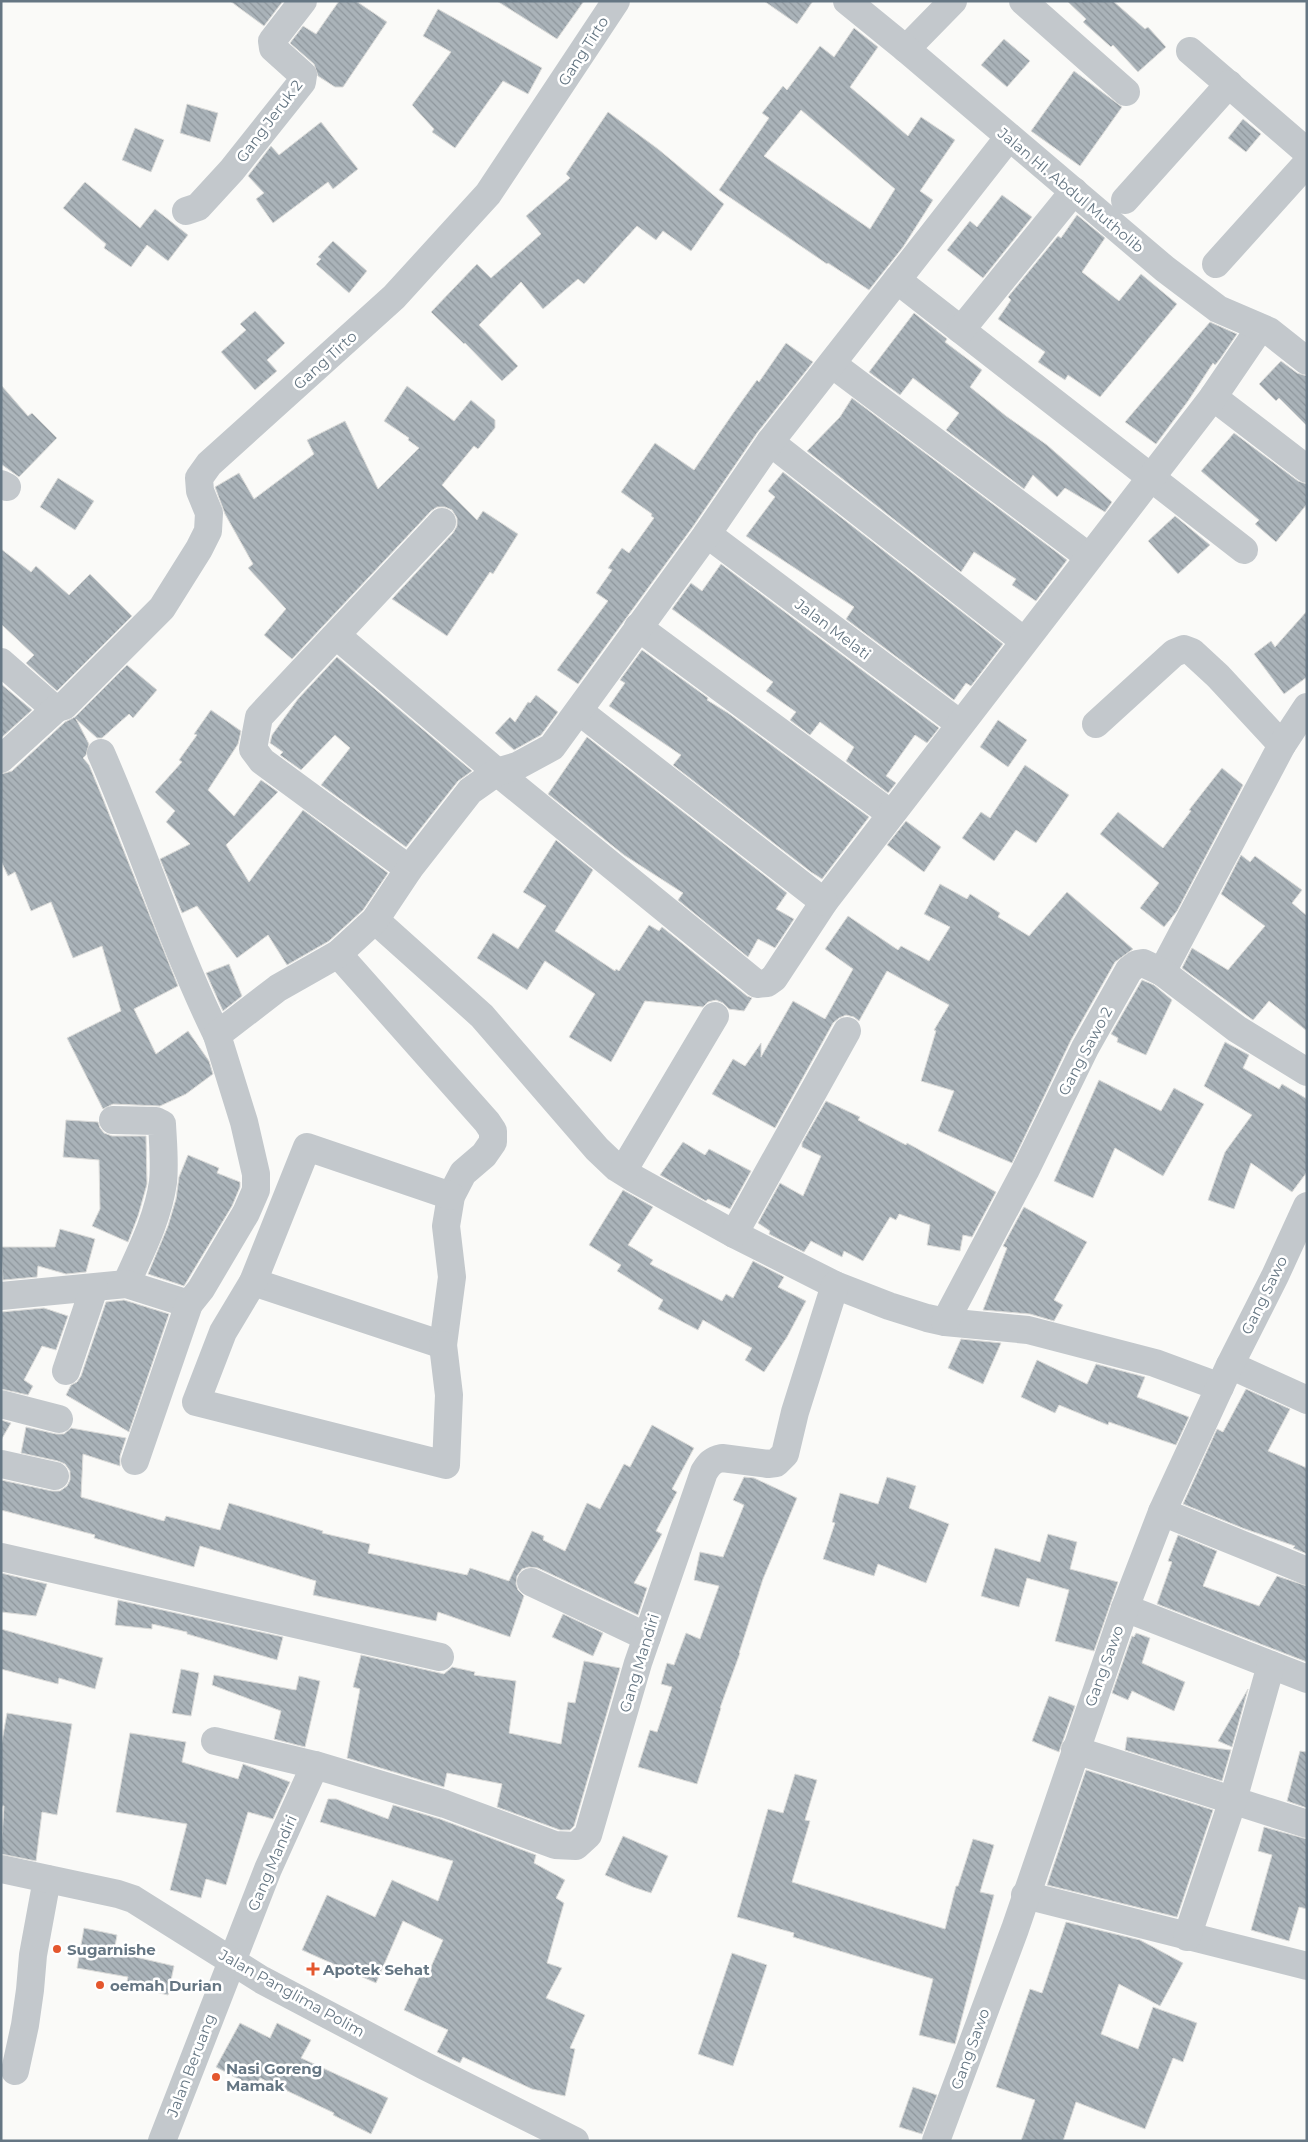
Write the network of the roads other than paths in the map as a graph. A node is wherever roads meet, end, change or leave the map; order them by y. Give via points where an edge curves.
1 (303, 1) edge
2 (616, 1) edge
3 (847, 1) edge
4 (953, 1) edge
5 (1023, 1) edge
6 (906, 49) junction
7 (1190, 51) dead end
8 (1229, 84) junction
9 (1126, 92) dead end
10 (1009, 137) junction
11 (1307, 152) edge
12 (1307, 163) edge
13 (1074, 191) junction
14 (1125, 200) dead end
15 (186, 211) dead end
16 (1216, 264) dead end
17 (896, 280) junction
18 (1260, 328) junction
19 (960, 330) junction
20 (1307, 361) edge
21 (832, 364) junction
22 (1213, 397) junction
23 (770, 442) junction
24 (1307, 469) edge
25 (1151, 478) junction
26 (442, 522) dead end
27 (707, 534) junction
28 (1244, 550) dead end
29 (1089, 557) junction
30 (638, 627) junction
31 (338, 636) junction
32 (1024, 641) junction
33 (1, 662) edge
34 (1307, 707) edge
35 (57, 708) junction
36 (579, 711) junction
37 (960, 724) junction
38 (1096, 724) dead end
39 (1282, 746) junction
40 (100, 753) dead end
41 (1, 759) edge
42 (497, 772) junction
43 (891, 814) junction
44 (409, 869) junction
45 (824, 902) junction
46 (375, 920) junction
47 (338, 954) junction
48 (1162, 972) junction
49 (715, 1016) dead end
50 (847, 1031) dead end
51 (217, 1034) junction
52 (1307, 1072) edge
53 (113, 1120) dead end
54 (622, 1171) junction
55 (451, 1196) junction
56 (1307, 1206) edge
57 (734, 1234) junction
58 (253, 1282) junction
59 (126, 1284) junction
60 (836, 1285) junction
61 (94, 1288) junction
62 (1, 1296) edge
63 (190, 1304) junction
64 (945, 1322) junction
65 (443, 1345) junction
66 (66, 1371) dead end
67 (1225, 1376) junction
68 (1307, 1400) edge
69 (1, 1404) edge
70 (59, 1419) dead end
71 (135, 1461) dead end
72 (1, 1464) edge
73 (55, 1476) dead end
74 (1162, 1512) junction
75 (1, 1557) edge
76 (1307, 1571) edge
77 (532, 1582) dead end
78 (1125, 1608) junction
79 (647, 1637) junction
80 (440, 1657) dead end
81 (1271, 1665) junction
82 (1307, 1679) edge
83 (215, 1741) dead end
84 (1075, 1750) junction
85 (315, 1765) junction
86 (1233, 1800) junction
87 (1307, 1824) edge
88 (1, 1869) edge
89 (47, 1879) junction
90 (1025, 1895) junction
91 (1188, 1937) junction
92 (232, 1962) junction
93 (1307, 1966) edge
94 (15, 2070) dead end
95 (162, 2141) edge
96 (576, 2141) edge
97 (936, 2141) edge

1 - 15 street, Gang Jeruk 2 via 272,41 273,48 303,74 302,82 232,170 198,207
2 - 35 street, Gang Tirto via 488,194 394,297 209,464 199,478 200,491 209,513 208,531 195,556 162,608 64,706
3 - 6 street, Jalan HI. Abdul Mutholib
4 - 6 street
5 - 9 street
6 - 10 street, Jalan HI. Abdul Mutholib
7 - 8 street
8 - 11 street
8 - 14 street
10 - 13 street, Jalan HI. Abdul Mutholib
10 - 17 street
12 - 16 street
13 - 18 street, Jalan HI. Abdul Mutholib via 1165,269 1218,309
13 - 19 street
17 - 19 street
17 - 21 street
18 - 20 street, Jalan HI. Abdul Mutholib via 1269,331
18 - 22 street
19 - 25 street
21 - 23 street
21 - 29 street
22 - 24 street
22 - 25 street
23 - 27 street
23 - 32 street
25 - 28 street
25 - 29 street
26 - 31 street
27 - 30 street
27 - 37 street, Jalan Melati
29 - 32 street
30 - 36 street
30 - 43 street
31 - 42 street
31 - 44 street via 259,717 253,749 262,761
32 - 37 street
33 - 35 street
34 - 39 street
35 - 41 street, Gang Tirto
36 - 42 street via 552,747 517,766
36 - 45 street
37 - 43 street
38 - 39 street via 1174,653 1184,649 1192,652 1218,676
39 - 48 street
40 - 51 street via 127,812 195,989
42 - 44 street via 470,791
42 - 45 street via 757,984 774,978
43 - 45 street
44 - 46 street
46 - 47 street
46 - 54 street via 482,1016 597,1149
47 - 51 street via 278,988
47 - 55 street via 493,1130 493,1142 484,1155 463,1173
48 - 52 street, Gang Sawo 2 via 1237,1029
48 - 64 street, Gang Sawo 2 via 1143,963 1129,970 1085,1048 1025,1171
49 - 54 street
50 - 57 street
51 - 63 street via 244,1122 256,1174 256,1190 241,1222
53 - 59 street via 156,1121 162,1124 163,1182 156,1214
54 - 57 street
55 - 58 street via 307,1147
55 - 65 street via 446,1226 452,1277
56 - 67 street, Gang Sawo
57 - 60 street
58 - 65 street
58 - 65 street via 223,1332 196,1402 446,1465 449,1395
59 - 61 street
59 - 63 street
60 - 64 street via 888,1306
60 - 79 street, Gang Mandiri via 795,1412 785,1454 768,1464 722,1458 709,1464
61 - 62 street
61 - 66 street
63 - 71 street
64 - 67 street via 1028,1330 1155,1363
67 - 68 street
67 - 74 street, Gang Sawo
69 - 70 street
72 - 73 street
74 - 76 street
74 - 78 street, Gang Sawo
75 - 80 street
77 - 79 street
78 - 81 street
78 - 84 street, Gang Sawo
79 - 85 street, Gang Mandiri via 593,1822 588,1835 576,1846 555,1846 445,1804
81 - 82 street
81 - 86 street
83 - 85 street, Gang Mandiri
84 - 86 street
84 - 90 street, Gang Sawo
85 - 92 street, Gang Mandiri via 268,1869
86 - 87 street
86 - 91 street
88 - 89 street, Jalan Panglima Polim
89 - 92 street, Jalan Panglima Polim via 133,1899
89 - 94 street
90 - 91 street
90 - 97 street, Gang Sawo
91 - 93 street
92 - 95 street, Jalan Beruang
92 - 96 street, Jalan Panglima Polim via 425,2066

